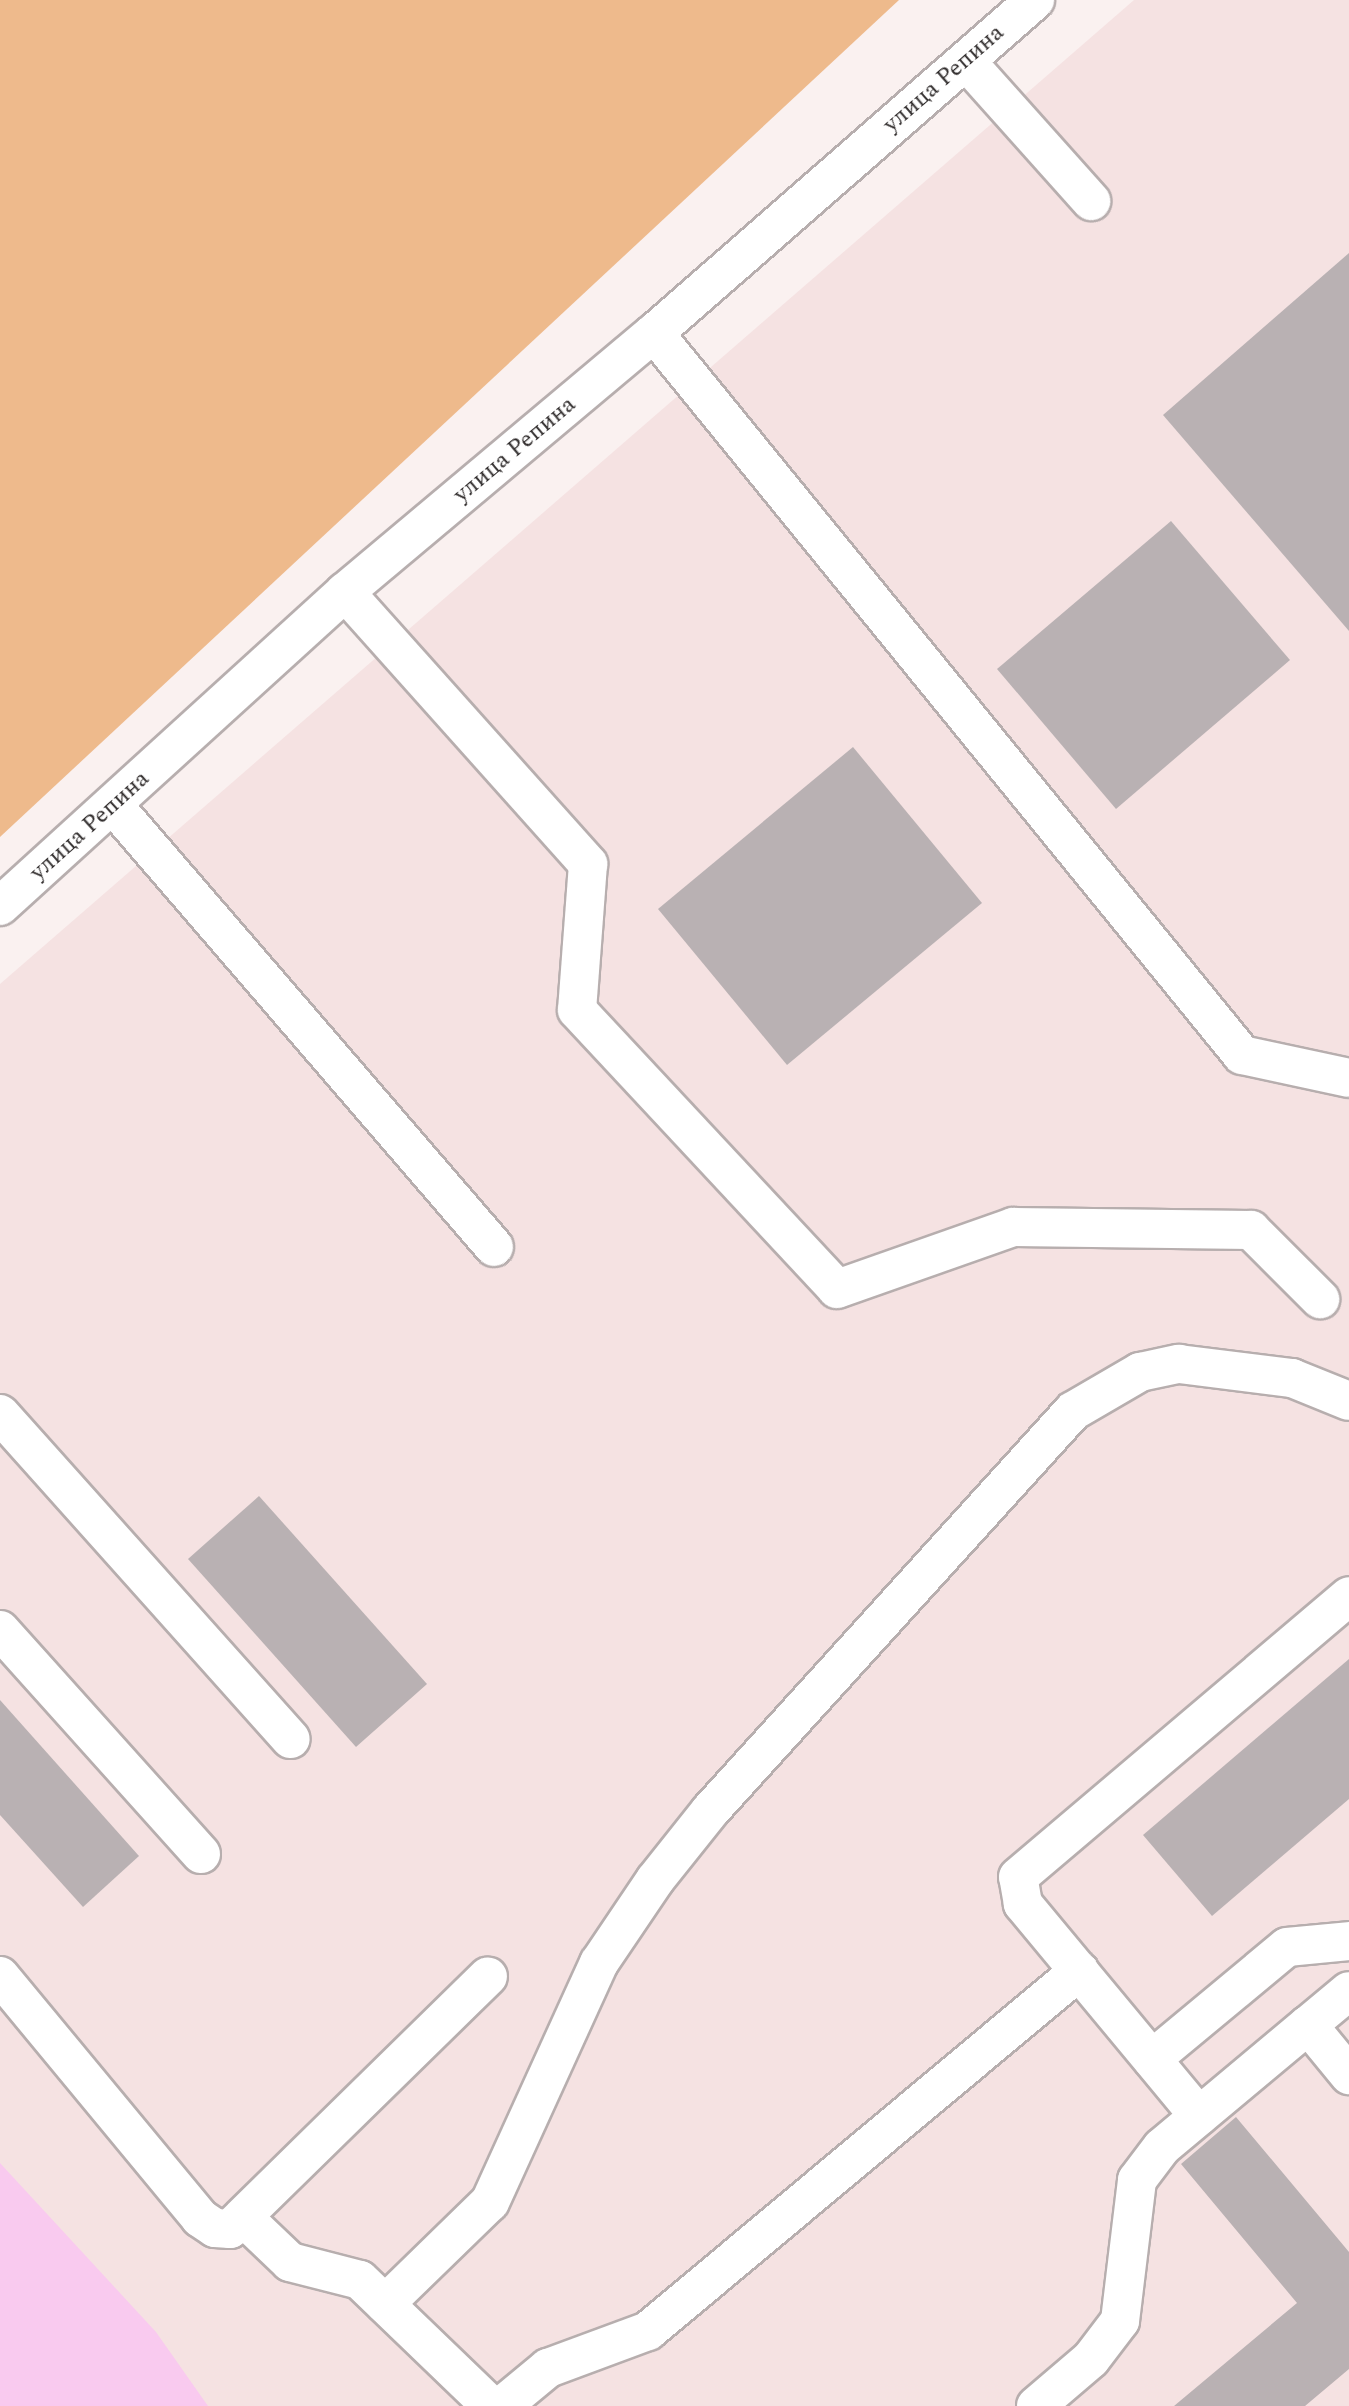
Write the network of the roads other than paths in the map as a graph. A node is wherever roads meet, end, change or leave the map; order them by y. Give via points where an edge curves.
1 (1035, 0) edge
2 (965, 61) junction
3 (1091, 201) dead end
4 (654, 332) junction
5 (345, 592) junction
6 (114, 806) junction
7 (0, 906) edge
8 (1349, 1079) edge
9 (494, 1247) dead end
10 (1320, 1299) dead end
11 (1349, 1401) edge
12 (0, 1414) edge
13 (1349, 1596) edge
14 (0, 1630) edge
15 (291, 1739) dead end
16 (201, 1854) dead end
17 (1348, 1945) edge
18 (1079, 1971) junction
19 (0, 1976) edge
20 (488, 1976) dead end
21 (1349, 1991) edge
22 (1308, 2025) junction
23 (1152, 2059) junction
24 (1349, 2075) edge
25 (1199, 2116) junction
26 (245, 2219) junction
27 (385, 2304) junction
28 (491, 2406) edge
29 (502, 2406) edge
30 (1036, 2406) edge

1 - 2 street, улица Репина
2 - 3 street
2 - 4 street, улица Репина
4 - 5 street, улица Репина
4 - 8 street via 1242,1055
5 - 6 street, улица Репина
5 - 10 street via 588,864 578,1010 837,1289 1013,1227 1251,1230
6 - 7 street, улица Репина
6 - 9 street
11 - 27 street via 1292,1378 1179,1364 1140,1373 1073,1411 710,1811 655,1880 599,1963 490,2202
12 - 15 street
13 - 18 street via 1018,1877 1024,1904
14 - 16 street
17 - 23 street via 1287,1947
18 - 23 street
18 - 29 street via 648,2331 548,2368
19 - 26 street via 200,2218 215,2228 230,2229
20 - 26 street
21 - 22 street
22 - 24 street
22 - 25 street
23 - 25 street
25 - 30 street via 1162,2147 1137,2180 1120,2321 1091,2359
26 - 27 street via 290,2262 360,2280
27 - 28 street

